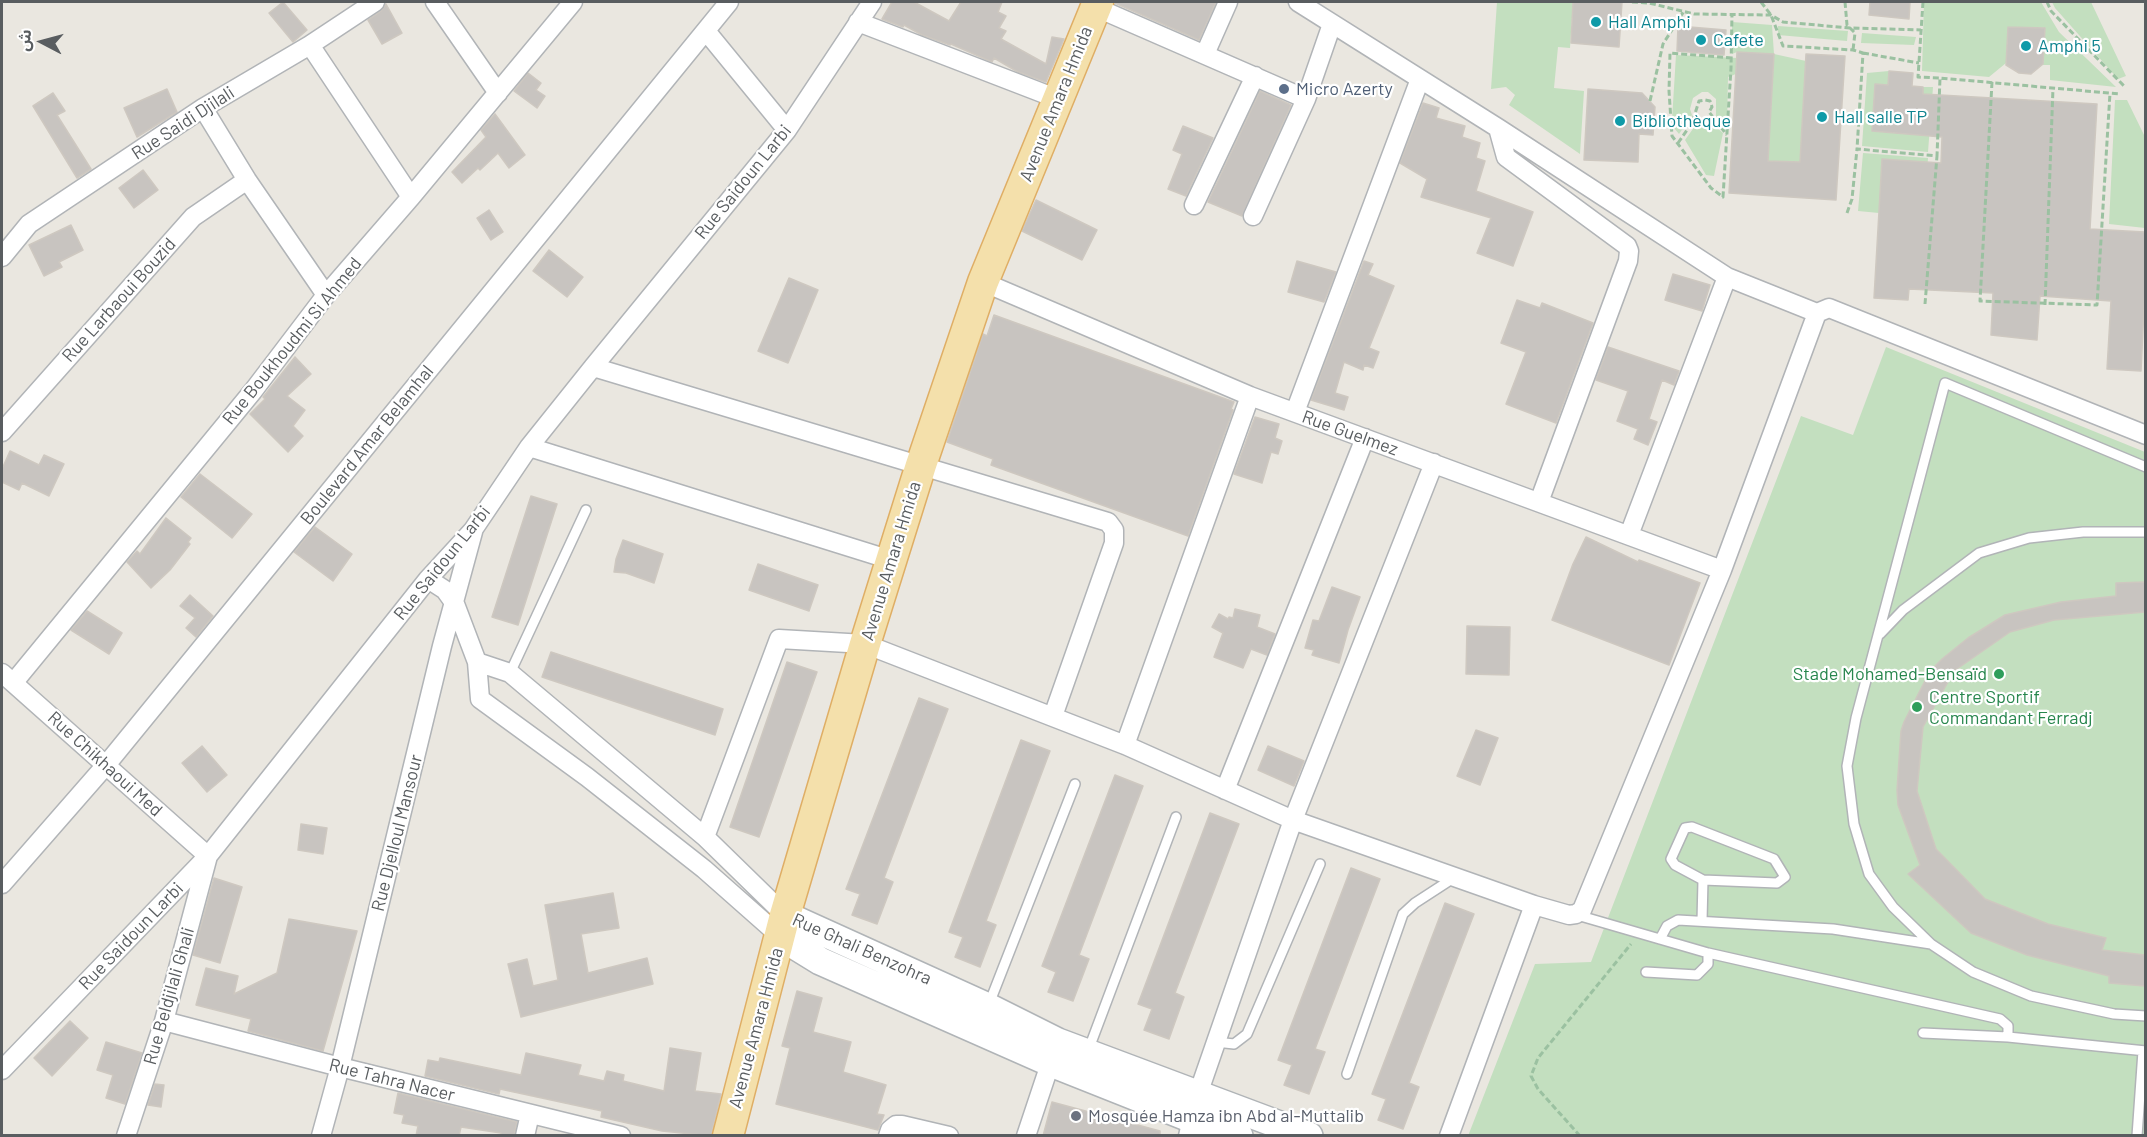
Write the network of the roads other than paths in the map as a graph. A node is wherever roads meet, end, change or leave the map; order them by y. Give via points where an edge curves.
1 (375, 2) edge
2 (435, 2) edge
3 (573, 2) edge
4 (729, 2) edge
5 (872, 2) edge
6 (1228, 2) edge
7 (1298, 2) edge
8 (1096, 4) edge
9 (858, 22) junction
10 (1332, 24) junction
11 (706, 31) junction
12 (310, 45) junction
13 (1205, 54) junction
14 (1255, 76) junction
15 (1420, 79) junction
16 (498, 93) junction
17 (1058, 99) junction
18 (1306, 99) junction
19 (203, 108) junction
20 (1498, 128) junction
21 (787, 130) junction
22 (247, 180) junction
23 (411, 197) junction
24 (1194, 205) dead end
25 (1253, 216) dead end
26 (2, 257) edge
27 (1727, 277) junction
28 (983, 282) junction
29 (326, 294) junction
30 (1817, 313) junction
31 (593, 367) junction
32 (1250, 396) junction
33 (1295, 412) junction
34 (2, 432) edge
35 (2145, 435) edge
36 (1365, 438) junction
37 (529, 447) junction
38 (1434, 464) junction
39 (921, 465) junction
40 (2145, 467) edge
41 (1539, 502) junction
42 (586, 510) dead end
43 (473, 530) junction
44 (2145, 532) edge
45 (1629, 535) junction
46 (891, 560) junction
47 (1722, 570) junction
48 (428, 579) junction
49 (455, 604) junction
50 (1878, 635) junction
51 (865, 644) junction
52 (477, 662) junction
53 (510, 673) junction
54 (8, 678) edge
55 (1053, 717) junction
56 (1125, 745) junction
57 (106, 765) junction
58 (1075, 784) dead end
59 (1225, 790) junction
60 (1176, 817) dead end
61 (1293, 820) junction
62 (705, 837) junction
63 (208, 856) junction
64 (1320, 864) dead end
65 (1455, 877) junction
66 (1703, 880) junction
67 (2, 884) edge
68 (1534, 905) junction
69 (1576, 914) junction
70 (1702, 921) junction
71 (783, 926) junction
72 (1660, 939) junction
73 (1931, 944) junction
74 (1708, 953) junction
75 (1646, 972) dead end
76 (988, 1006) junction
77 (2145, 1016) edge
78 (164, 1021) junction
79 (1923, 1032) dead end
80 (2008, 1037) junction
81 (1216, 1042) junction
82 (2144, 1051) edge
83 (1054, 1052) junction
84 (1088, 1053) junction
85 (340, 1067) junction
86 (2, 1070) edge
87 (1347, 1074) dead end
88 (2142, 1112) edge
89 (530, 1114) junction
90 (1192, 1116) edge
91 (1231, 1134) edge
92 (126, 1136) edge
93 (321, 1136) edge
94 (525, 1136) edge
95 (621, 1136) edge
96 (728, 1136) edge
97 (888, 1136) edge
98 (948, 1136) edge
99 (1026, 1136) edge
100 (1309, 1136) edge
101 (1449, 1136) edge
102 (2137, 1136) edge

1 - 12 street, Rue Saidi Djilali
2 - 16 street
3 - 16 street, Rue Boukhoudmi Si Ahmed
4 - 11 street, Boulevard Amar Belamhal
5 - 9 street, Rue Saidoun Larbi
6 - 13 street
7 - 10 street
8 - 13 street
8 - 17 main road, Avenue Amara Hmida
9 - 17 street
9 - 21 street, Rue Saidoun Larbi
10 - 15 street
10 - 18 street
11 - 21 street
11 - 57 street, Boulevard Amar Belamhal
12 - 19 street, Rue Saidi Djilali
12 - 23 street
13 - 14 street
14 - 18 street
14 - 24 street
15 - 20 street
15 - 33 street
16 - 23 street, Rue Boukhoudmi Si Ahmed
17 - 28 main road, Avenue Amara Hmida
18 - 25 street
19 - 22 street
19 - 26 street, Rue Saidi Djilali via 29,224
20 - 27 street
20 - 41 street via 1506,157 1629,251
21 - 31 street, Rue Saidoun Larbi
22 - 29 street
22 - 34 street, Rue Larbaoui Bouzid via 193,217
23 - 29 street, Rue Boukhoudmi Si Ahmed
27 - 30 street
27 - 45 street
28 - 32 street, Rue Guelmez
28 - 39 main road, Avenue Amara Hmida
29 - 54 street, Rue Boukhoudmi Si Ahmed via 253,391
30 - 35 street via 1829,308
30 - 47 street
31 - 37 street, Rue Saidoun Larbi
31 - 39 street
32 - 33 street, Rue Guelmez
32 - 56 street
33 - 36 street, Rue Guelmez
36 - 38 street, Rue Guelmez
36 - 59 street
37 - 43 street, Rue Saidoun Larbi
37 - 46 street
38 - 41 street, Rue Guelmez
38 - 61 street
39 - 46 main road, Avenue Amara Hmida
39 - 55 street via 1108,522 1114,530 1114,543
40 - 50 lane via 1945,383
41 - 45 street, Rue Guelmez
42 - 53 lane
43 - 48 street, Rue Saidoun Larbi
43 - 49 street, Rue Djelloul Mansour
44 - 50 lane via 2083,532 2029,538 1979,553 1903,610
45 - 47 street, Rue Guelmez
46 - 51 main road, Avenue Amara Hmida
47 - 69 street via 1582,910
48 - 49 street via 445,590
48 - 63 street, Rue Saidoun Larbi
49 - 52 street, Rue Ghali Benzohra
49 - 85 street, Rue Djelloul Mansour
50 - 73 lane via 1847,766 1854,824 1869,874 1893,907
51 - 55 street
51 - 62 street via 779,639
51 - 71 main road, Avenue Amara Hmida
52 - 53 street, Rue Ghali Benzohra
52 - 71 street, Rue Ghali Benzohra via 480,699
53 - 62 street, Rue Ghali Benzohra
54 - 57 street, Rue Chikhaoui Med
55 - 56 street
56 - 59 street
57 - 63 street, Rue Chikhaoui Med
57 - 67 street, Boulevard Amar Belamhal
58 - 76 lane
59 - 61 street
60 - 84 lane
61 - 65 street
61 - 81 street
62 - 71 street, Rue Ghali Benzohra
63 - 78 street, Rue Beldjilali Ghali
63 - 86 street, Rue Saidoun Larbi
64 - 81 lane via 1247,1034 1234,1044
65 - 68 street
65 - 87 lane via 1403,914
66 - 66 lane via 1674,865 1671,859 1685,828 1692,827 1774,859 1785,877 1777,883
66 - 70 lane
68 - 69 street
68 - 101 street
69 - 72 lane
70 - 72 lane via 1678,920 1667,926
70 - 73 lane via 1833,929
71 - 76 main road, Rue Ghali Benzohra
71 - 83 main road, Rue Ghali Benzohra via 820,961
71 - 96 main road, Avenue Amara Hmida
72 - 74 lane
73 - 77 lane via 1973,972 2031,996 2114,1014
74 - 75 lane via 1708,964 1697,975
74 - 80 lane via 2000,1019 2008,1026
76 - 83 main road, Rue Ghali Benzohra
78 - 85 street, Rue Tahra Nacer
78 - 92 street, Rue Beldjilali Ghali
79 - 80 lane
80 - 82 lane
81 - 90 street
82 - 88 lane
83 - 84 main road, Rue Ghali Benzohra
83 - 90 main road, Rue Ghali Benzohra
83 - 99 street
84 - 90 main road, Rue Ghali Benzohra
85 - 89 street, Rue Tahra Nacer
85 - 93 street, Rue Djelloul Mansour
88 - 102 lane
89 - 94 street
89 - 95 street, Rue Tahra Nacer
90 - 91 main road, Rue Ghali Benzohra
90 - 100 main road, Rue Ghali Benzohra
97 - 98 street via 896,1125

